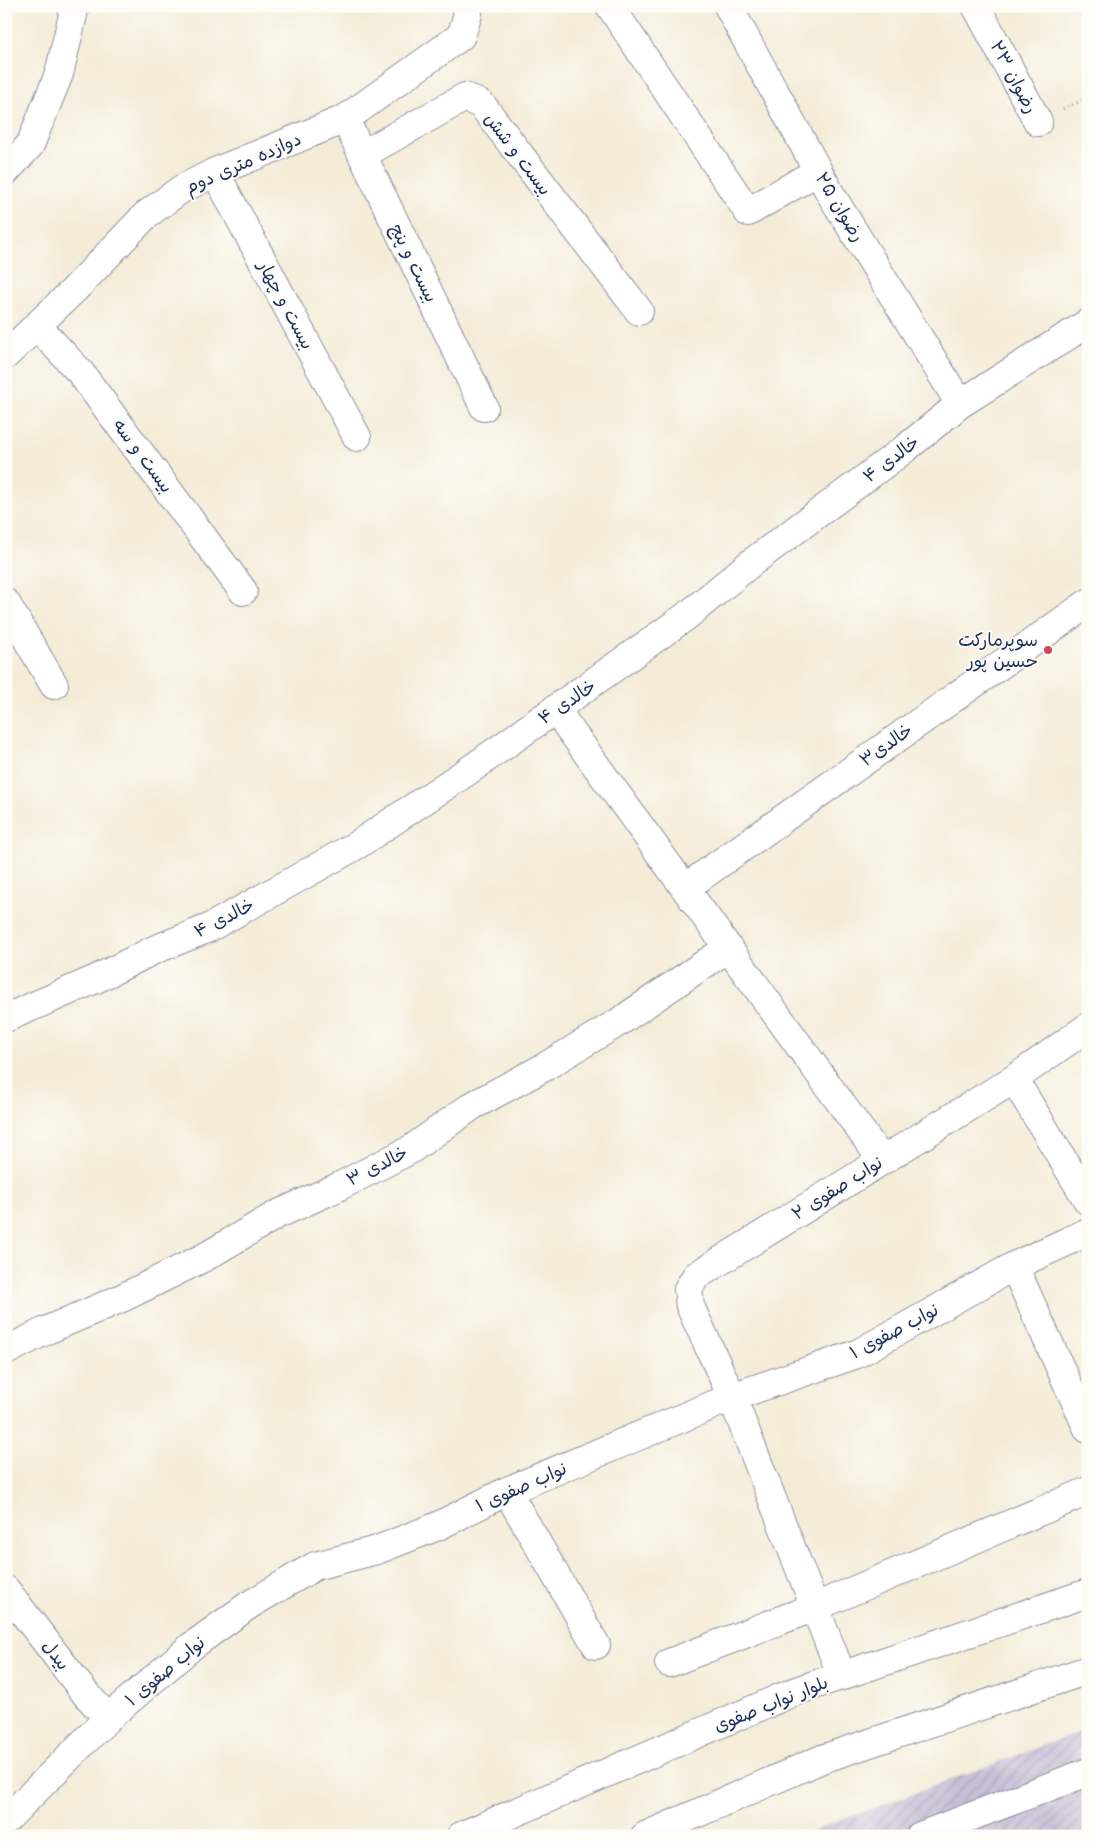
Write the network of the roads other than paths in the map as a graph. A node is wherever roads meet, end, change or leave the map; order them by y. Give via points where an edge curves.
1 (75, 6) edge
2 (610, 6) edge
3 (728, 6) edge
4 (976, 6) edge
5 (467, 10) edge
6 (345, 119) junction
7 (1038, 122) dead end
8 (362, 155) junction
9 (6, 171) edge
10 (818, 171) junction
11 (215, 172) junction
12 (639, 311) dead end
13 (37, 326) junction
14 (1085, 329) edge
15 (6, 354) edge
16 (960, 404) junction
17 (484, 407) dead end
18 (357, 437) dead end
19 (243, 592) dead end
20 (1088, 602) edge
21 (6, 603) edge
22 (54, 684) dead end
23 (555, 710) junction
24 (685, 888) junction
25 (728, 948) junction
26 (6, 1018) edge
27 (1088, 1027) edge
28 (1014, 1079) junction
29 (882, 1160) junction
30 (1088, 1201) edge
31 (1088, 1232) edge
32 (1014, 1266) junction
33 (6, 1351) edge
34 (732, 1397) junction
35 (1088, 1429) edge
36 (507, 1491) junction
37 (1088, 1491) edge
38 (6, 1590) edge
39 (1088, 1593) edge
40 (815, 1607) junction
41 (596, 1645) dead end
42 (670, 1663) dead end
43 (1088, 1670) edge
44 (842, 1676) junction
45 (108, 1718) junction
46 (1088, 1772) edge
47 (6, 1820) edge
48 (461, 1836) edge
49 (645, 1836) edge
50 (920, 1836) edge

1 - 9 street via 59,74 30,145
2 - 10 street via 748,212
3 - 10 street, رضوان ۲۵
4 - 7 street, رضوان ۲۳
5 - 6 street, دوازده متری دوم via 461,36
6 - 8 street, بیست و پنج
6 - 11 street, دوازده متری دوم
8 - 12 street, بیست و شش via 465,96 482,105
8 - 17 street, بیست و پنج
10 - 16 street, رضوان ۲۵
11 - 13 street, دوازده متری دوم via 180,190 146,215
11 - 18 street, بیست و چهار
13 - 15 street, دوازده متری دوم
13 - 19 street, بیست و سه via 80,372
14 - 16 street, خالدی ۴
16 - 23 street, خالدی ۴ via 751,563 688,616
20 - 24 street, خالدی۳
21 - 22 street
23 - 24 street
23 - 26 street, خالدی ۴ via 356,844 279,889 209,928
24 - 25 street
25 - 29 street
25 - 33 street, خالدی ۳ via 619,1022 472,1106 410,1150 276,1215 205,1257
27 - 28 street, نواب صفوی ۲
28 - 29 street, نواب صفوی ۲
28 - 30 street
29 - 34 street, نواب صفوی ۲ via 696,1276 688,1289 690,1306
31 - 32 street, نواب صفوی ۱
32 - 34 street, نواب صفوی ۱ via 856,1354
32 - 35 street
34 - 36 street, نواب صفوی ۱
34 - 40 street, نواب صفوی ۲
36 - 41 street
36 - 45 street, نواب صفوی ۱ via 438,1526 386,1547 315,1566 249,1605 192,1646
37 - 40 street
38 - 45 street, بیدل
39 - 44 street, بلوار نواب صفوی
40 - 42 street
40 - 44 street, نواب صفوی ۲
43 - 49 street via 822,1759
44 - 48 street, بلوار نواب صفوی via 796,1691
45 - 47 street, نواب صفوی ۱
46 - 50 street

